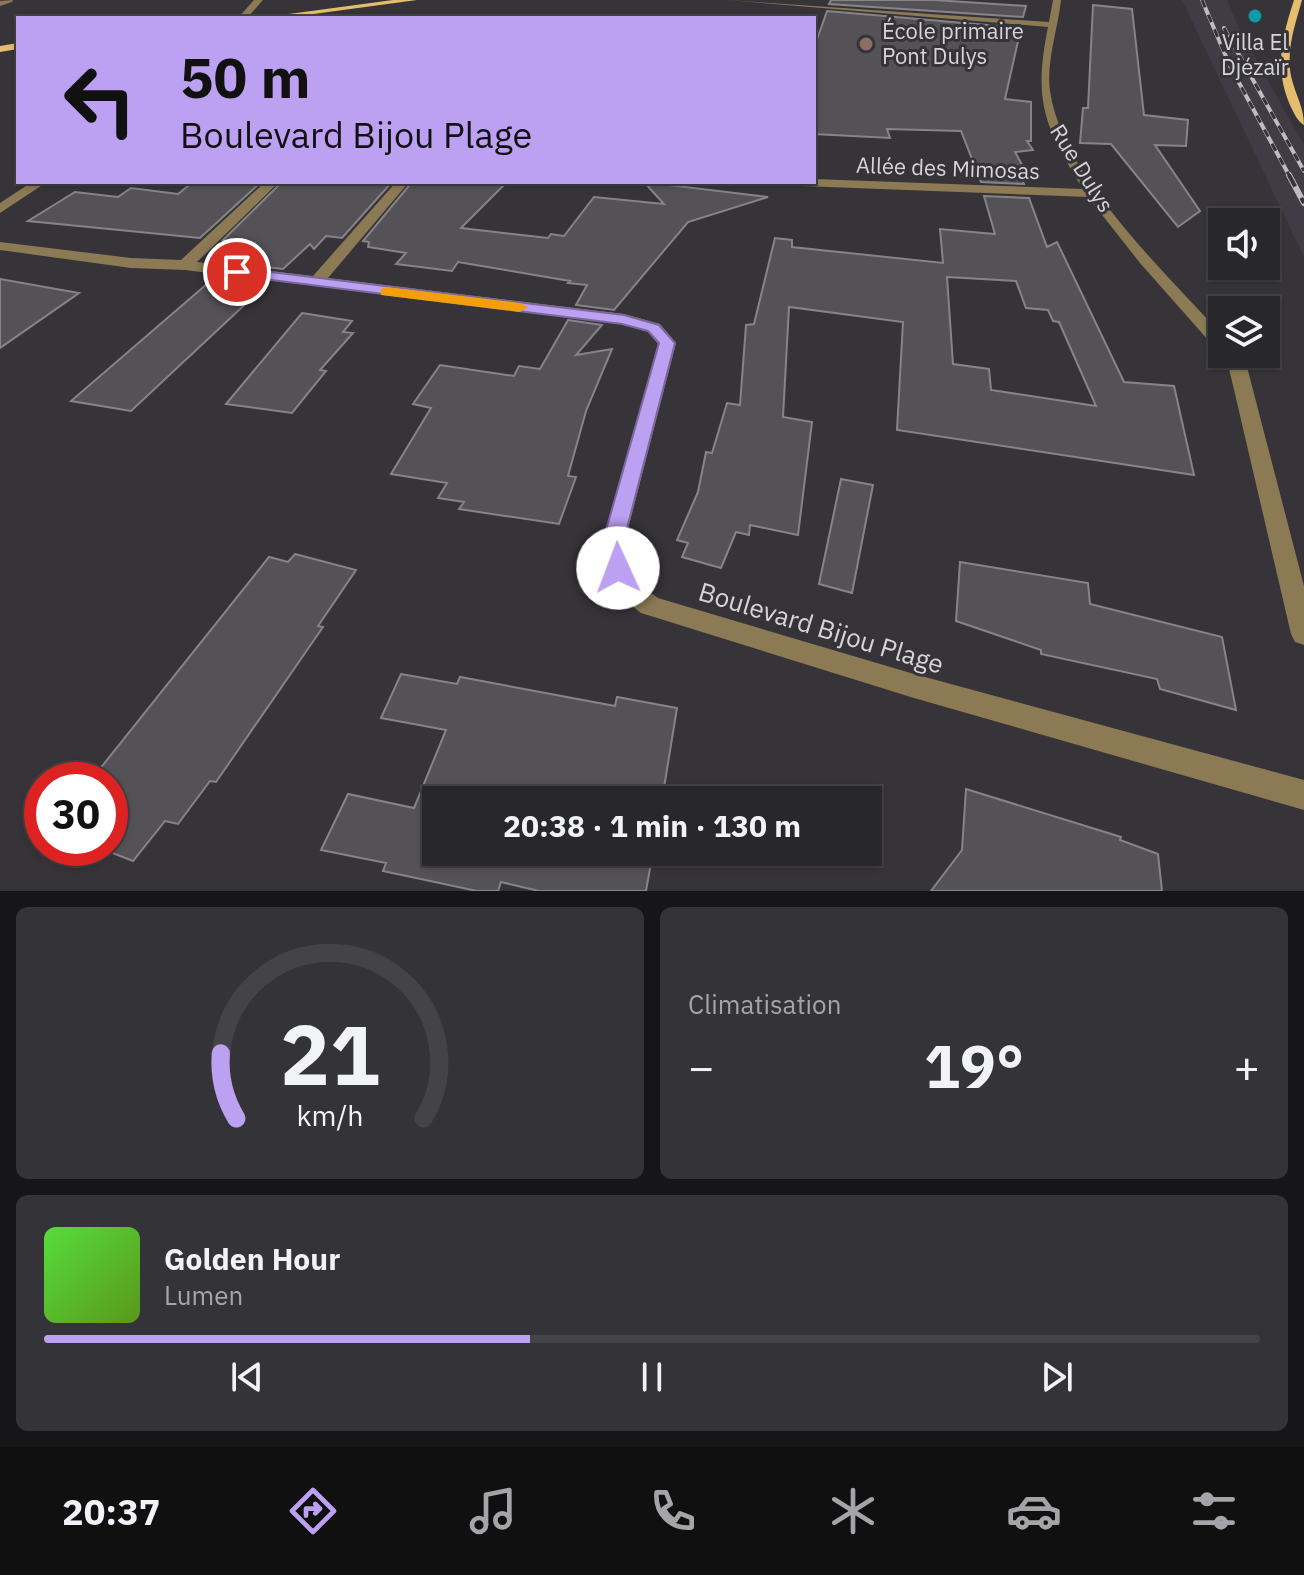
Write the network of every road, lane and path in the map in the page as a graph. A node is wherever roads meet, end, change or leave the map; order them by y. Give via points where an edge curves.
1 (9, 0) edge
2 (259, 0) edge
3 (413, 0) edge
4 (731, 0) edge
5 (1057, 0) edge
6 (1298, 0) edge
7 (0, 4) edge
8 (244, 16) edge
9 (280, 16) edge
10 (1054, 25) junction
11 (1304, 122) edge
12 (816, 183) edge
13 (38, 184) edge
14 (271, 184) edge
15 (401, 184) edge
16 (1092, 193) junction
17 (0, 209) edge
18 (0, 246) edge
19 (185, 265) junction
20 (315, 283) junction
21 (1208, 329) edge
22 (1238, 368) edge
23 (1304, 634) edge
24 (1304, 795) edge

1 - 7 street
2 - 8 street
3 - 9 main road
4 - 10 street
5 - 10 street, Rue Dulys
6 - 11 main road via 1283,47 1286,79
10 - 16 street, Rue Dulys via 1044,90 1050,118
12 - 16 street, Allée des Mimosas
13 - 17 street
14 - 19 street
15 - 20 street
16 - 21 street, Rue Dulys
18 - 19 street, Boulevard Bijou Plage
19 - 20 street, Boulevard Bijou Plage
20 - 24 street, Boulevard Bijou Plage via 624,319 654,328 667,343 612,548 625,587 650,606
22 - 23 street

